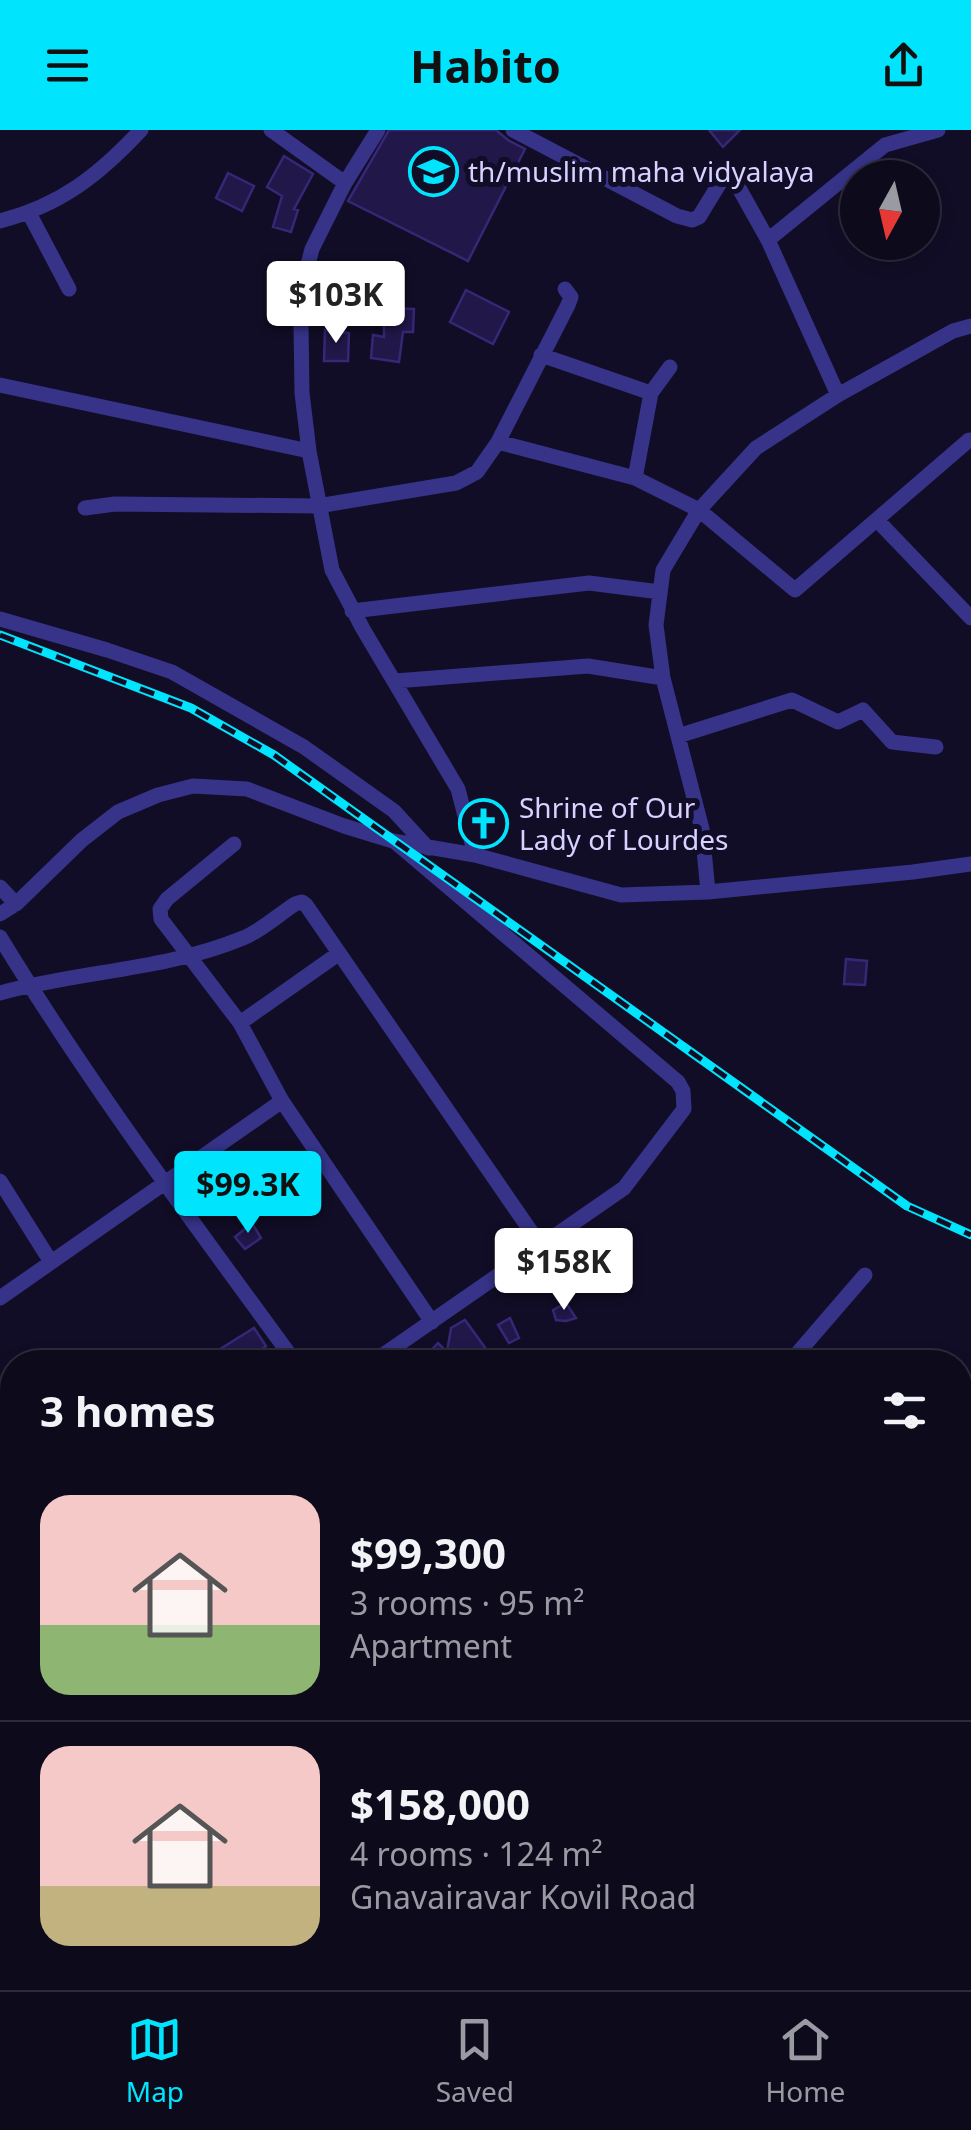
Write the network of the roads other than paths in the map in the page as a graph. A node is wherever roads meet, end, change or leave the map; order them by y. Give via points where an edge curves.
1 (141, 130) edge
2 (271, 130) edge
3 (378, 130) edge
4 (513, 130) edge
5 (938, 130) edge
6 (345, 183) junction
7 (29, 214) junction
8 (0, 220) edge
9 (768, 240) junction
10 (69, 289) dead end
11 (565, 289) dead end
12 (971, 326) edge
13 (542, 355) junction
14 (670, 367) dead end
15 (0, 385) edge
16 (650, 393) junction
17 (838, 394) junction
18 (969, 440) edge
19 (498, 442) junction
20 (309, 451) junction
21 (635, 478) junction
22 (318, 506) junction
23 (85, 508) dead end
24 (699, 510) junction
25 (877, 520) junction
26 (660, 592) junction
27 (352, 610) junction
28 (971, 618) edge
29 (0, 619) edge
30 (663, 678) junction
31 (395, 681) junction
32 (678, 736) junction
33 (936, 747) dead end
34 (393, 841) junction
35 (234, 844) dead end
36 (428, 848) junction
37 (475, 855) junction
38 (971, 864) edge
39 (0, 887) edge
40 (708, 892) junction
41 (16, 904) junction
42 (0, 914) edge
43 (0, 937) edge
44 (338, 954) junction
45 (189, 956) junction
46 (29, 985) junction
47 (0, 993) edge
48 (240, 1023) junction
49 (282, 1101) junction
50 (0, 1181) edge
51 (164, 1182) junction
52 (541, 1246) junction
53 (51, 1262) junction
54 (865, 1275) dead end
55 (0, 1298) edge
56 (432, 1322) junction
57 (286, 1350) edge
58 (391, 1350) edge
59 (800, 1350) edge

1 - 7 street via 93,178
2 - 6 street
3 - 6 street
4 - 9 street via 692,220 728,177
5 - 9 street via 885,145
6 - 20 street via 312,248 304,280 302,393
7 - 8 street
7 - 10 street
9 - 17 street
11 - 13 street via 568,305
12 - 17 street
13 - 16 street
13 - 19 street
14 - 16 street
15 - 20 street
16 - 21 street
17 - 24 street via 756,448
18 - 25 street
19 - 21 street
19 - 22 street via 477,472 456,483
20 - 22 street
21 - 24 street
22 - 23 street
22 - 27 street via 332,570
24 - 25 street via 796,590
24 - 26 street via 663,570
25 - 28 street
26 - 27 street via 589,583
26 - 30 street via 656,625
27 - 31 street
29 - 36 street via 172,672 304,747 394,811
30 - 31 street via 588,666
30 - 32 street
31 - 37 street via 458,789
32 - 33 street via 792,700 838,722 863,710 892,742
32 - 40 street via 702,829
34 - 36 street
34 - 41 street via 247,789 193,786 118,812
34 - 52 street via 683,1091 684,1109 624,1188
35 - 45 street via 160,909
36 - 37 street
37 - 40 street via 621,894
38 - 40 street
39 - 41 street
41 - 42 street
43 - 46 street
44 - 45 street via 302,902 246,937
44 - 48 street
44 - 52 street
45 - 46 street
45 - 48 street
46 - 47 street
46 - 51 street
48 - 49 street
49 - 51 street
49 - 56 street
50 - 53 street
51 - 53 street
51 - 57 street
52 - 56 street
53 - 55 street
54 - 59 street
56 - 58 street

